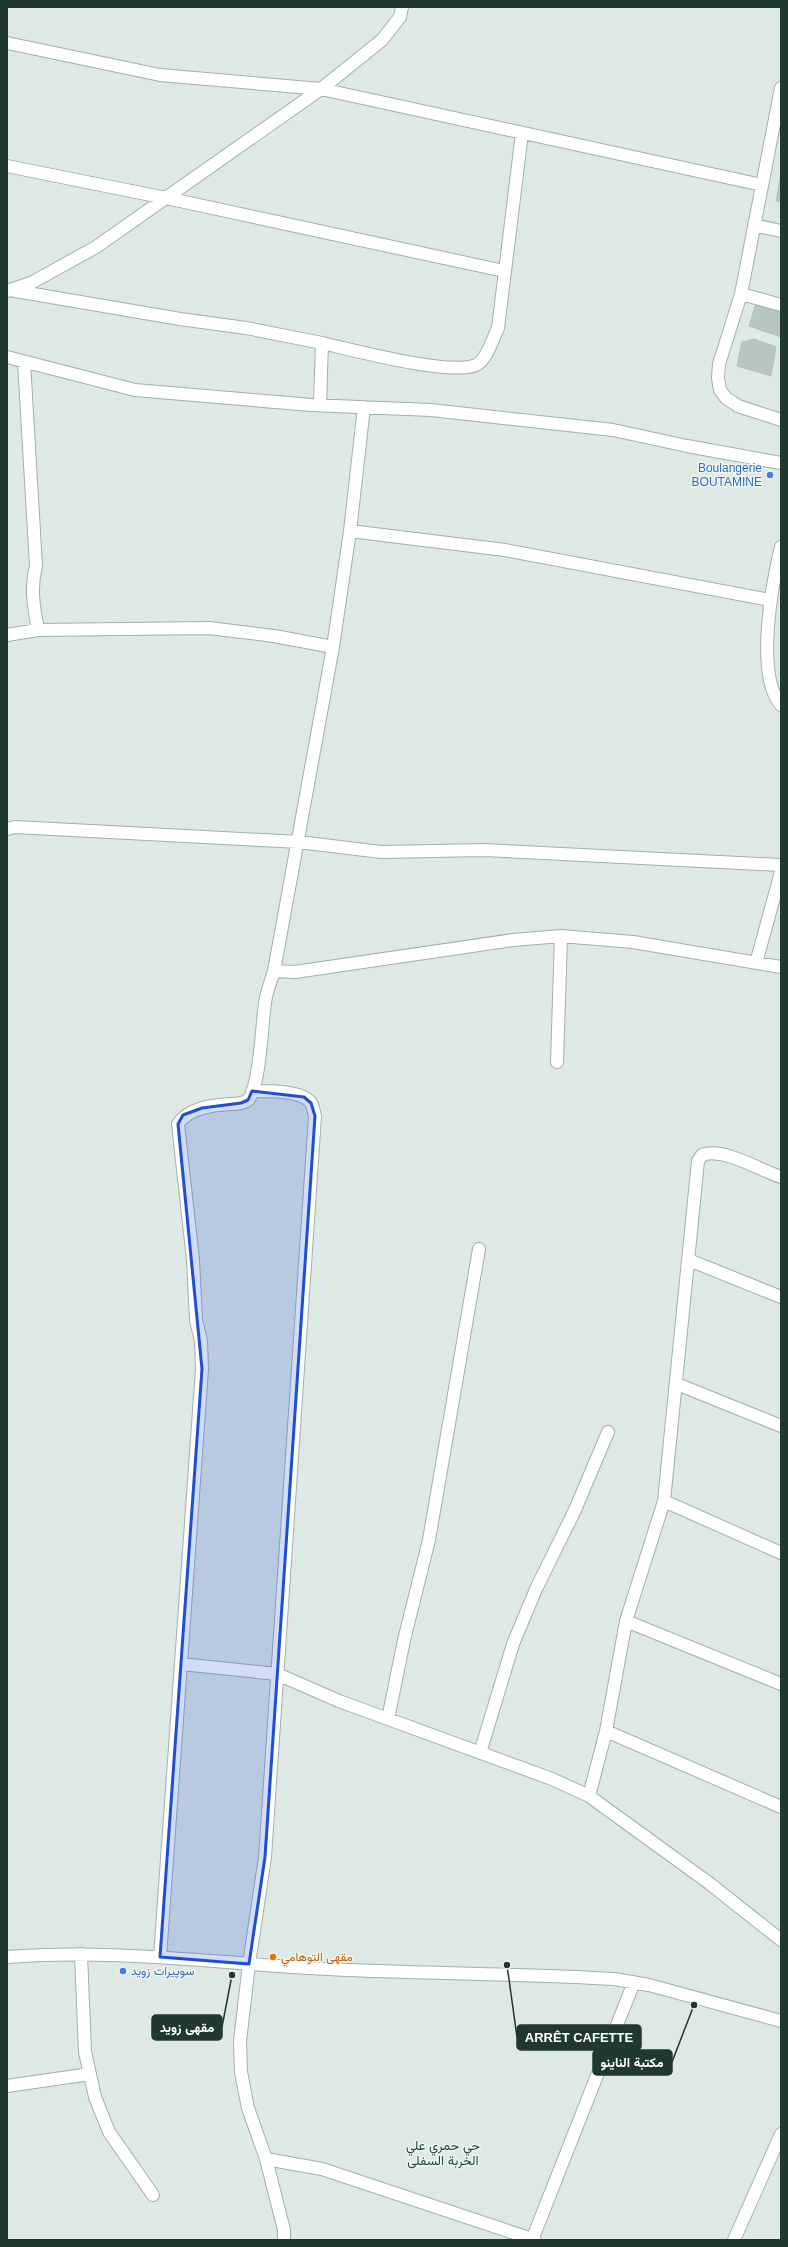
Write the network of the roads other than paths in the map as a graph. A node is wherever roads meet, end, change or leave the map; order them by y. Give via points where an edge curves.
1 (402, 7) edge
2 (7, 43) edge
3 (781, 88) edge
4 (321, 89) junction
5 (779, 104) edge
6 (522, 133) junction
7 (7, 166) edge
8 (762, 184) junction
9 (166, 198) junction
10 (754, 225) junction
11 (781, 231) edge
12 (504, 271) junction
13 (7, 290) edge
14 (741, 294) junction
15 (781, 304) edge
16 (322, 343) junction
17 (7, 358) edge
18 (24, 362) junction
19 (320, 404) junction
20 (364, 407) junction
21 (781, 420) edge
22 (781, 463) edge
23 (350, 531) junction
24 (781, 547) edge
25 (778, 576) edge
26 (770, 600) junction
27 (38, 630) junction
28 (7, 635) edge
29 (333, 647) junction
30 (781, 705) edge
31 (7, 829) edge
32 (299, 842) junction
33 (781, 865) edge
34 (781, 872) edge
35 (561, 936) junction
36 (756, 964) junction
37 (781, 967) edge
38 (274, 971) junction
39 (557, 1062) dead end
40 (252, 1090) junction
41 (781, 1178) edge
42 (479, 1249) dead end
43 (690, 1260) junction
44 (781, 1297) edge
45 (676, 1384) junction
46 (781, 1426) edge
47 (608, 1432) dead end
48 (664, 1501) junction
49 (781, 1553) edge
50 (626, 1621) junction
51 (181, 1664) junction
52 (277, 1674) junction
53 (781, 1684) edge
54 (388, 1719) junction
55 (606, 1731) junction
56 (480, 1753) junction
57 (589, 1796) junction
58 (781, 1807) edge
59 (781, 1940) edge
60 (81, 1954) junction
61 (7, 1957) edge
62 (160, 1957) junction
63 (249, 1964) junction
64 (634, 1982) junction
65 (781, 2021) edge
66 (90, 2074) junction
67 (7, 2086) edge
68 (781, 2134) edge
69 (266, 2159) junction
70 (153, 2195) dead end
71 (284, 2240) edge
72 (533, 2240) edge
73 (734, 2240) edge

1 - 4 street via 400,17 382,40
2 - 4 street via 160,76
3 - 5 street
4 - 6 street
4 - 9 street
5 - 8 street
6 - 8 street
6 - 12 street
7 - 9 street
8 - 10 street
9 - 12 street
9 - 13 street via 96,247 31,283
10 - 11 street
10 - 14 street
12 - 16 street via 498,328 487,352 478,364 460,369 389,358
13 - 16 street via 246,328
14 - 15 street
14 - 21 street via 719,364 720,390 738,406
16 - 19 street
17 - 18 street
18 - 19 street via 135,390
18 - 27 street via 36,566 32,580 32,598
19 - 20 street
20 - 22 street via 431,410 612,430
20 - 23 street
23 - 26 street via 505,550
23 - 29 street
24 - 25 street
25 - 26 street
26 - 30 street via 768,664 774,697
27 - 28 street
27 - 29 street via 209,628
29 - 32 street
31 - 32 street via 15,827
32 - 33 street via 381,852 484,850
32 - 38 street
34 - 36 street
35 - 36 street via 633,942
35 - 38 street via 513,940 295,972
35 - 39 street
36 - 37 street
38 - 40 street via 265,1002
40 - 51 street via 248,1100 202,1108 183,1115 178,1124 202,1369
40 - 52 street via 292,1093 304,1097 311,1103 314,1116
41 - 43 street via 727,1156 709,1152 702,1154 698,1161
42 - 54 street via 429,1540 404,1640
43 - 44 street
43 - 45 street
45 - 46 street
45 - 48 street
47 - 56 street via 513,1644
48 - 49 street
48 - 50 street
50 - 53 street
50 - 55 street
51 - 52 street
51 - 62 street
52 - 54 street
52 - 63 street via 265,1857
54 - 56 street
55 - 57 street
55 - 58 street
56 - 57 street via 552,1778
57 - 59 street via 709,1883
60 - 61 street
60 - 62 street
60 - 66 street via 85,2052
62 - 63 street
63 - 64 street via 556,1976
63 - 69 street via 240,2042 241,2072 248,2108
64 - 65 street
64 - 72 street
66 - 67 street
66 - 70 street via 95,2097 109,2132
68 - 73 street
69 - 71 street via 284,2230
69 - 72 street via 322,2169

